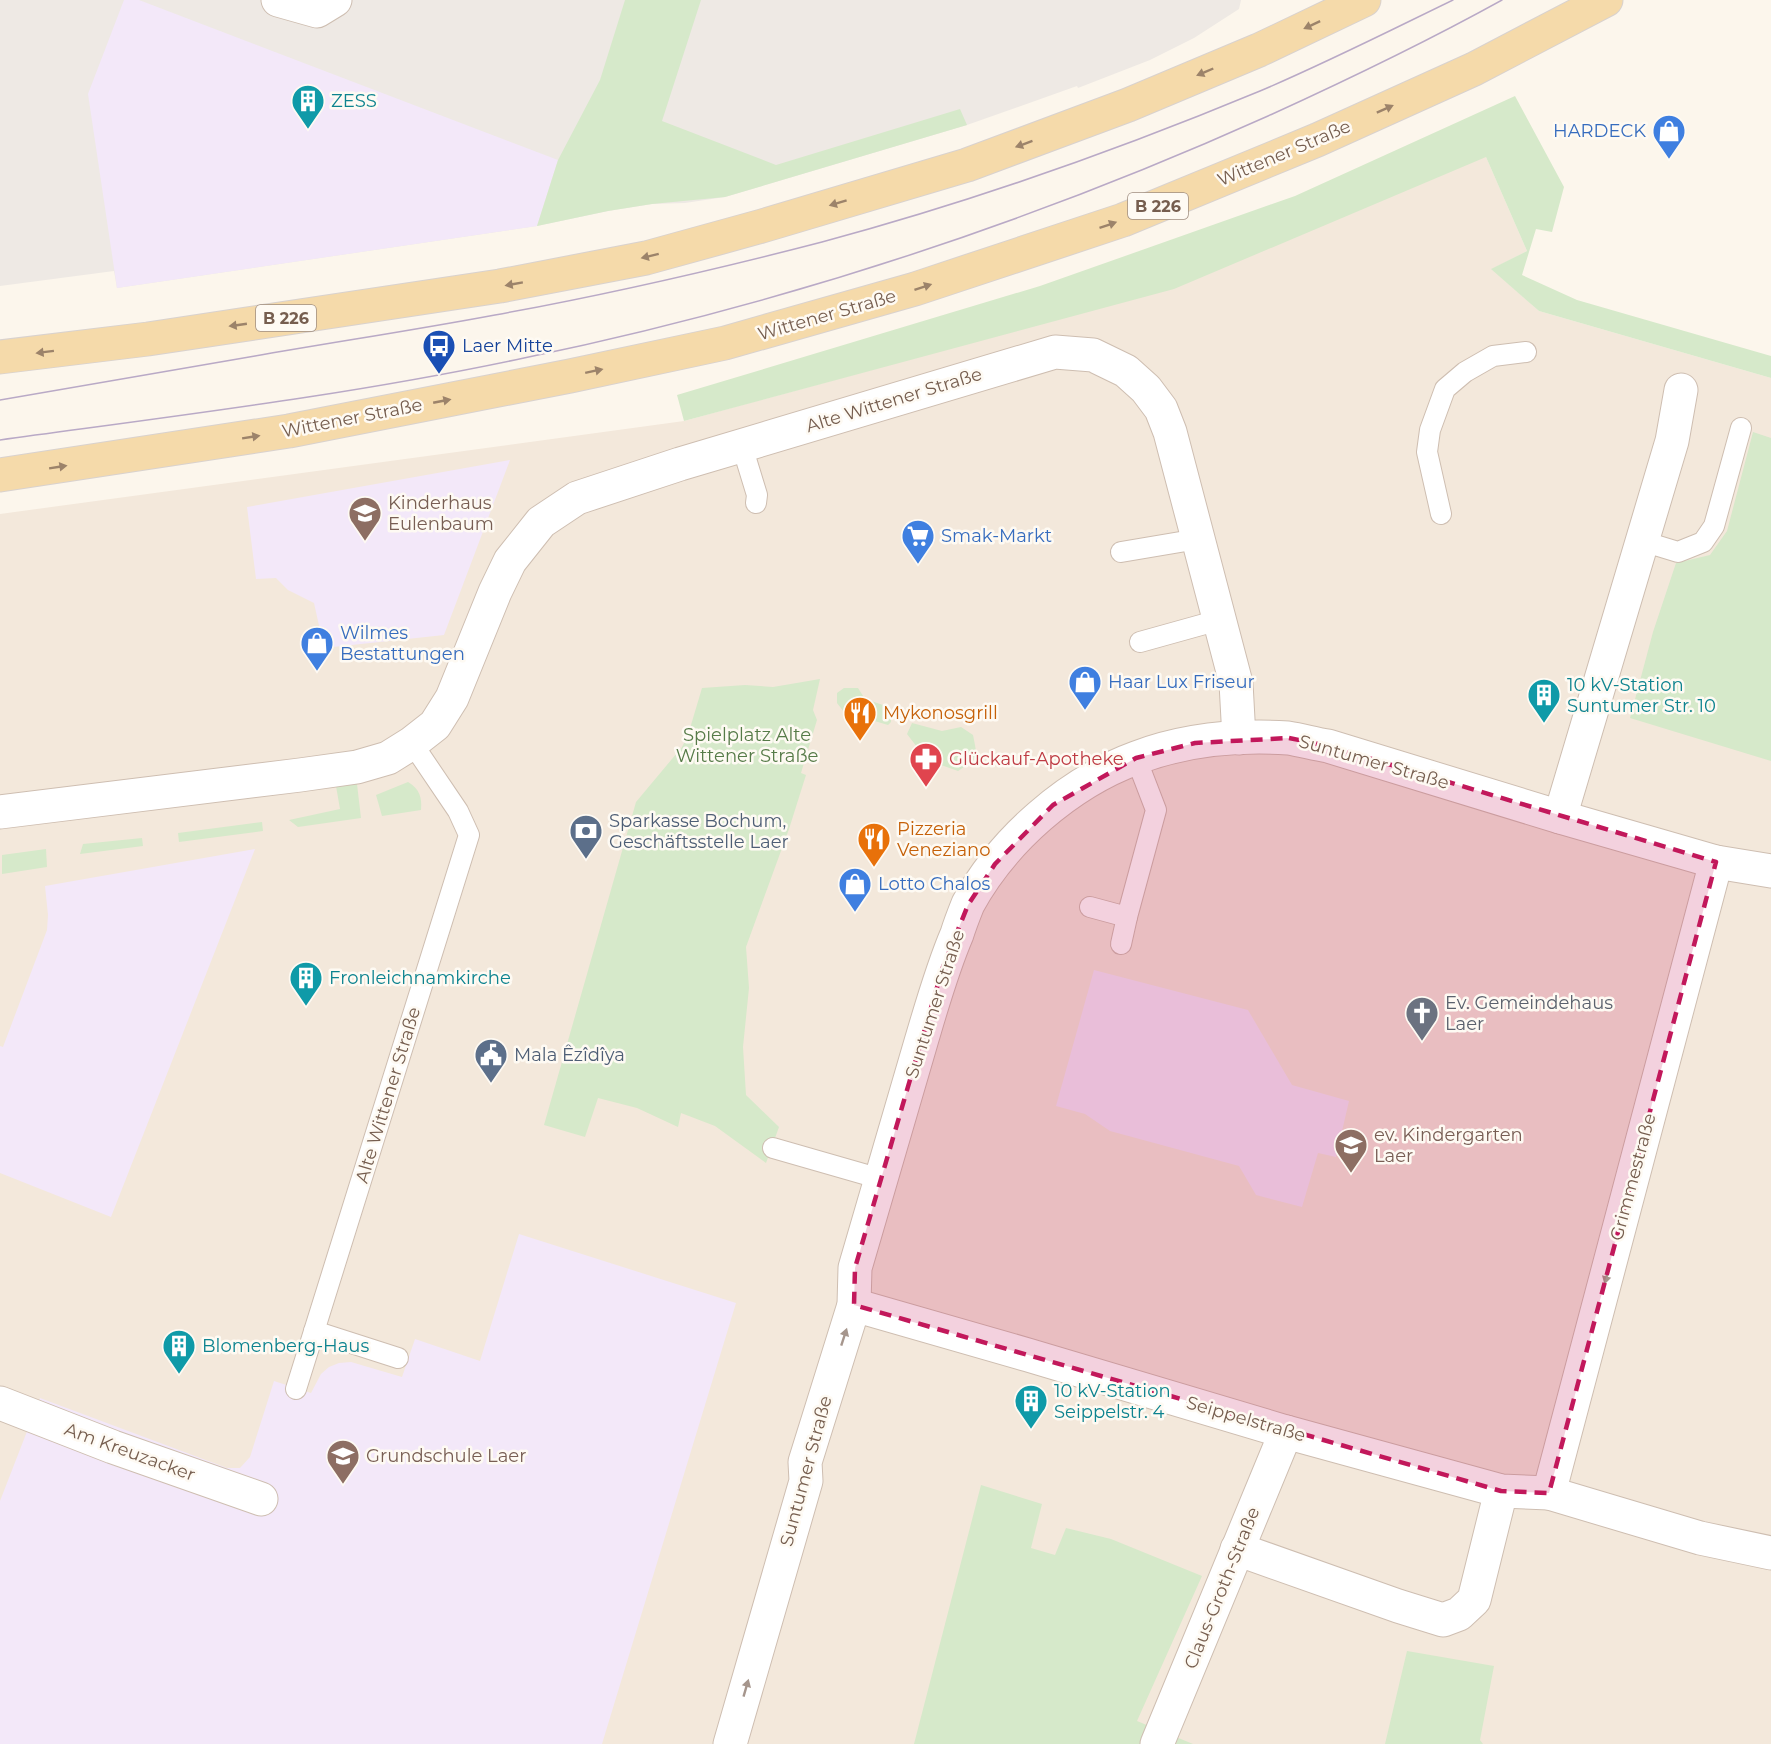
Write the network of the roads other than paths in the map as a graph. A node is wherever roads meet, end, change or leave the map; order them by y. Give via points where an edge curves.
1 (278, 0) edge
2 (335, 0) edge
3 (1364, 0) edge
4 (1606, 0) edge
5 (1526, 352) dead end
6 (0, 357) edge
7 (1681, 390) dead end
8 (1741, 428) dead end
9 (742, 446) junction
10 (0, 475) edge
11 (756, 503) dead end
12 (1441, 514) dead end
13 (1198, 539) junction
14 (1642, 541) junction
15 (1121, 552) dead end
16 (1219, 620) junction
17 (1140, 642) dead end
18 (1239, 738) junction
19 (412, 743) junction
20 (1136, 758) junction
21 (0, 812) edge
22 (1560, 817) junction
23 (1716, 862) junction
24 (1771, 871) edge
25 (1771, 889) edge
26 (1090, 907) dead end
27 (1127, 917) junction
28 (1121, 944) dead end
29 (773, 1148) dead end
30 (881, 1179) junction
31 (854, 1305) junction
32 (314, 1331) junction
33 (398, 1358) dead end
34 (296, 1389) dead end
35 (0, 1403) edge
36 (1286, 1432) junction
37 (1501, 1491) junction
38 (1549, 1493) junction
39 (261, 1499) dead end
40 (1237, 1549) junction
41 (1771, 1553) edge
42 (730, 1744) edge
43 (1157, 1744) edge

1 - 2 street via 317,11
3 -> 6 main road, B 226 via 1259,50 1128,105 967,165 646,258 500,286
10 -> 4 main road, Wittener Straße / B 226 via 289,431 570,376 726,343 915,290 1123,220 1317,140 1474,69
5 - 12 lane via 1492,356 1445,389 1430,430 1427,452
7 - 14 street via 1672,441
8 - 14 lane via 1714,526 1703,542 1678,552
9 - 11 lane
9 - 13 street, Alte Wittener Straße via 1055,352 1093,355 1126,370 1161,409
9 - 19 street, Alte Wittener Straße via 577,498 541,522 510,561 452,699 435,725
13 - 15 lane
13 - 16 street, Alte Wittener Straße
14 - 22 street
16 - 17 lane
16 - 18 street, Alte Wittener Straße via 1236,683
18 - 20 street, Suntumer Straße via 1194,742
18 - 22 street, Suntumer Straße via 1289,738 1328,746
19 - 21 street, Alte Wittener Straße via 388,758 357,766
19 - 32 lane, Alte Wittener Straße via 458,811 469,835 472,855 384,1135
20 - 27 lane via 1156,810
20 - 30 street, Suntumer Straße via 1101,774 1025,830 995,864 968,905 944,967
22 - 23 street, Suntumer Straße
23 - 24 street, Suntumer Straße
23 - 25 street, Suntumer Straße
23 -> 38 street, Grimmestraße
26 - 27 lane
27 - 28 lane
29 - 30 lane
30 - 31 street, Suntumer Straße via 855,1268
31 - 36 street, Seippelstraße
42 -> 31 street, Suntumer Straße via 806,1481 805,1462
32 - 33 lane
32 - 34 lane, Alte Wittener Straße
35 - 39 street, Am Kreuzacker
36 - 37 street, Seippelstraße
36 - 40 street, Claus-Groth-Straße
37 - 38 street, Seippelstraße
37 - 40 street via 1474,1600 1459,1614 1443,1620
38 - 41 street, Seippelstraße via 1700,1538
40 - 43 street, Claus-Groth-Straße

